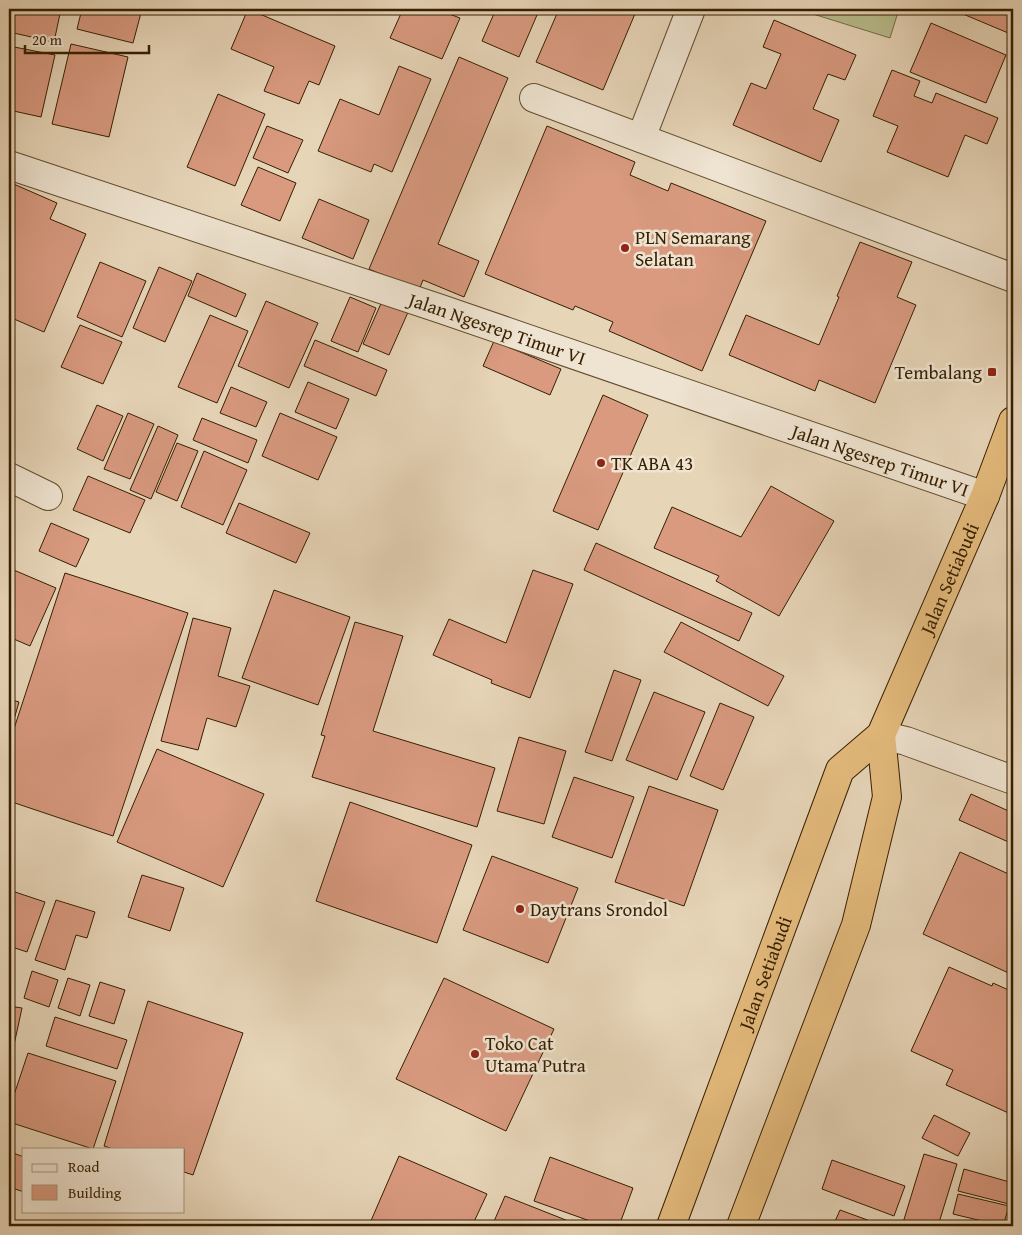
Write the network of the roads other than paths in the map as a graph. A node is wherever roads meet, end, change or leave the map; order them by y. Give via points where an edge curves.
1 (691, 9) edge
2 (534, 98) dead end
3 (640, 138) junction
4 (9, 165) edge
5 (1013, 278) edge
6 (1013, 421) edge
7 (9, 477) edge
8 (48, 496) dead end
9 (985, 496) junction
10 (881, 735) junction
11 (1013, 780) edge
12 (671, 1226) edge
13 (741, 1226) edge

1 - 3 street
2 - 3 street
3 - 5 street
4 - 9 street, Jalan Ngesrep Timur VI via 442,309
6 - 9 highway, Jalan Setiabudi
7 - 8 street
9 - 10 highway, Jalan Setiabudi
10 - 11 street
10 - 12 highway, Jalan Setiabudi via 840,770
10 - 13 highway, Jalan Setiabudi via 887,797 856,925

